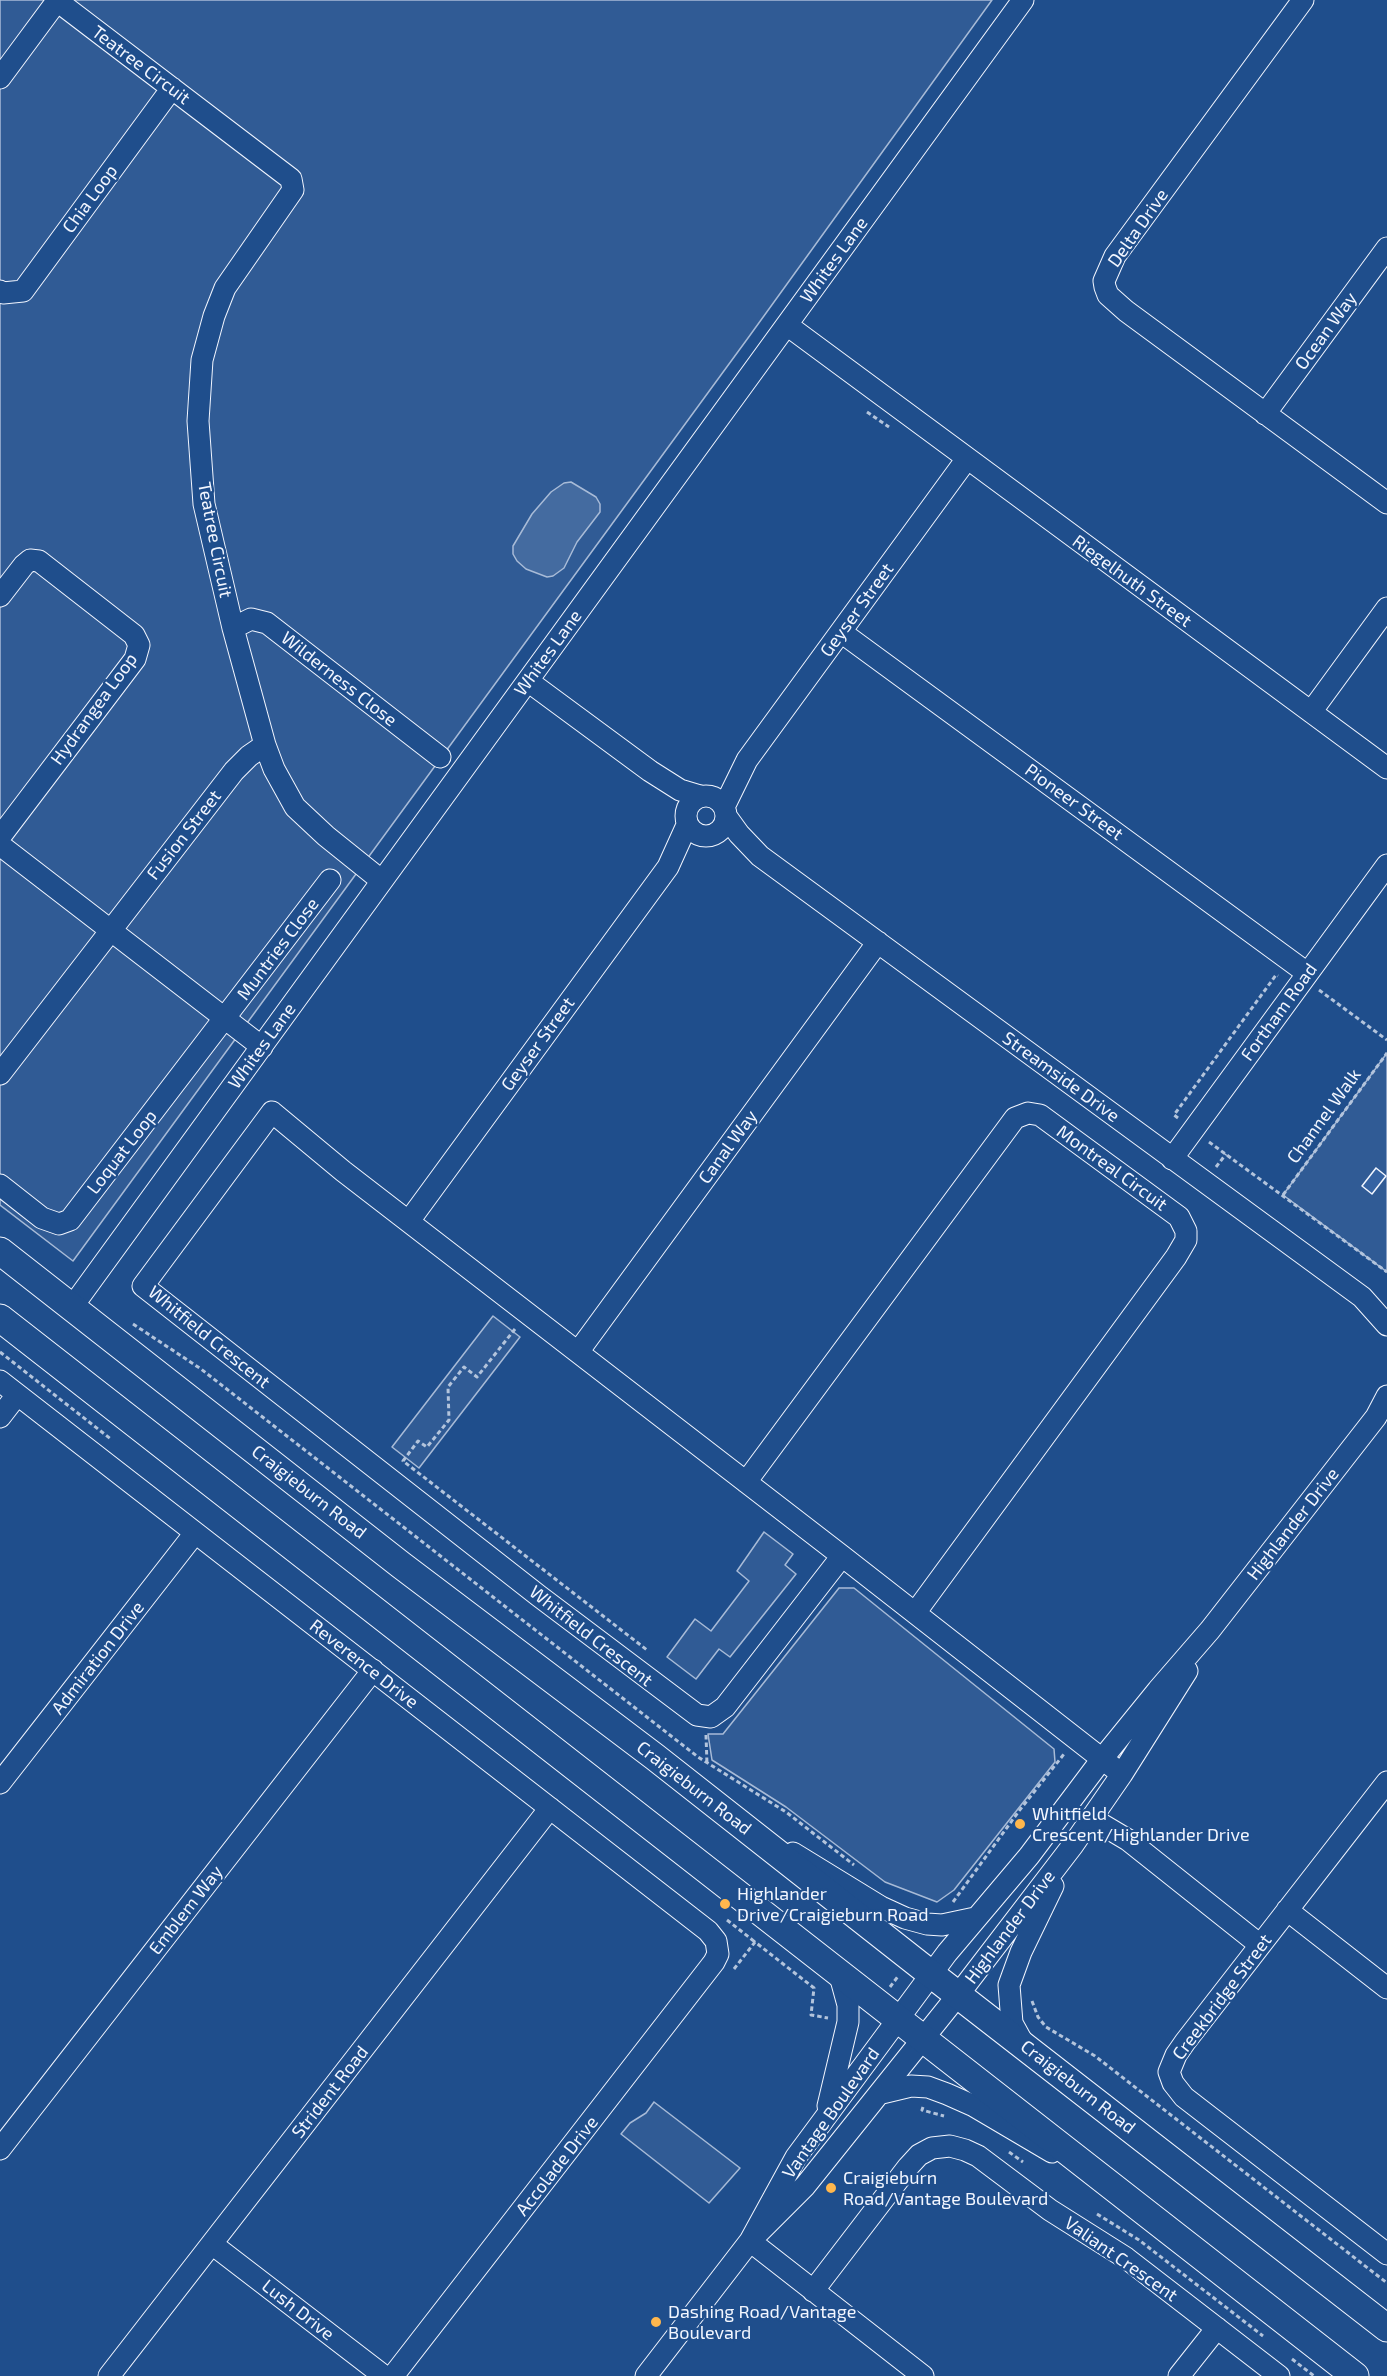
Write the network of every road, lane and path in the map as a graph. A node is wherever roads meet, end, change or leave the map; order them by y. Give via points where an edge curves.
1 (56, 0) edge
2 (1023, 0) edge
3 (1303, 0) edge
4 (0, 78) edge
5 (172, 88) junction
6 (1387, 248) edge
7 (0, 291) edge
8 (787, 325) junction
9 (1265, 414) junction
10 (966, 460) junction
11 (1387, 503) edge
12 (0, 596) edge
13 (1387, 608) edge
14 (233, 628) junction
15 (841, 632) junction
16 (528, 681) junction
17 (1311, 712) junction
18 (265, 745) junction
19 (440, 757) dead end
20 (1387, 768) edge
21 (650, 771) junction
22 (715, 804) junction
23 (697, 828) junction
24 (0, 837) edge
25 (0, 845) edge
26 (760, 856) junction
27 (1387, 865) edge
28 (330, 880) dead end
29 (382, 880) junction
30 (110, 930) junction
31 (878, 942) junction
32 (1301, 982) junction
33 (225, 1018) junction
34 (1387, 1040) edge
35 (262, 1047) junction
36 (1387, 1053) edge
37 (0, 1074) edge
38 (1193, 1130) junction
39 (1172, 1160) junction
40 (0, 1185) edge
41 (1283, 1195) junction
42 (409, 1221) junction
43 (0, 1251) edge
44 (1387, 1272) edge
45 (1362, 1297) junction
46 (72, 1307) junction
47 (1387, 1308) edge
48 (0, 1318) edge
49 (1387, 1325) edge
50 (514, 1329) dead end
51 (578, 1352) junction
52 (201, 1369) dead end
53 (0, 1381) edge
54 (17, 1395) junction
55 (1387, 1396) edge
56 (1382, 1413) edge
57 (0, 1417) edge
58 (746, 1482) junction
59 (195, 1533) junction
60 (842, 1556) junction
61 (915, 1613) junction
62 (1210, 1630) junction
63 (652, 1654) dead end
64 (373, 1670) junction
65 (705, 1718) junction
66 (1077, 1738) junction
67 (1102, 1759) junction
68 (707, 1764) junction
69 (1122, 1774) junction
70 (1387, 1782) edge
71 (0, 1784) edge
72 (718, 1807) junction
73 (550, 1808) junction
74 (1092, 1818) junction
75 (1073, 1845) junction
76 (855, 1866) dead end
77 (948, 1905) dead end
78 (1287, 1910) junction
79 (975, 1918) junction
80 (1260, 1945) junction
81 (716, 1958) junction
82 (839, 1972) junction
83 (931, 1974) junction
84 (1010, 1985) junction
85 (1387, 1988) edge
86 (958, 1995) junction
87 (897, 2019) junction
88 (848, 2022) junction
89 (924, 2040) junction
90 (1024, 2045) junction
91 (882, 2093) junction
92 (825, 2115) junction
93 (0, 2150) edge
94 (1127, 2198) junction
95 (750, 2241) junction
96 (212, 2244) junction
97 (1387, 2254) edge
98 (1387, 2283) edge
99 (813, 2291) junction
100 (1217, 2328) junction
101 (1387, 2328) edge
102 (109, 2376) edge
103 (384, 2376) edge
104 (393, 2376) edge
105 (646, 2376) edge
106 (923, 2376) edge
107 (1179, 2376) edge
108 (1279, 2376) edge
109 (1355, 2376) edge

1 - 4 street
1 - 5 street, Teatree Circuit
2 - 8 street, Whites Lane
3 - 9 street, Delta Drive via 1115,256 1104,281 1114,302
5 - 7 street, Chia Loop via 23,291
5 - 14 street, Teatree Circuit via 291,179 293,190 225,288 202,360 198,421 204,504
6 - 9 street, Ocean Way
8 - 10 street, Riegelhuth Street
8 - 16 street, Whites Lane
9 - 11 street, Delta Drive
10 - 15 street, Geyser Street
10 - 17 street, Riegelhuth Street
12 - 24 street, Hydrangea Loop via 24,565 30,560 39,561 134,635 139,645 135,659
13 - 17 street
14 - 18 street, Teatree Circuit
14 - 19 street, Wilderness Close via 251,619 267,622
15 - 22 street, Geyser Street
15 - 32 street, Pioneer Street
16 - 21 street, Streamside Drive
16 - 29 street, Whites Lane
17 - 20 street, Riegelhuth Street
18 - 29 street, Teatree Circuit via 295,807
18 - 30 street, Fusion Street via 234,771
21 - 22 street, Streamside Drive via 680,790
21 - 23 street, Streamside Drive
22 - 23 street via 722,828
22 - 23 street via 689,803
22 - 26 street, Streamside Drive
23 - 26 street, Streamside Drive
23 - 42 street, Geyser Street
25 - 30 street
26 - 31 street, Streamside Drive
27 - 32 street, Fortham Road
28 - 33 street, Muntries Close
29 - 35 street, Whites Lane
30 - 33 street
30 - 37 street
31 - 39 street, Streamside Drive
31 - 51 street, Canal Way
32 - 34 path via 1308,999 1316,988
32 - 38 street, Fortham Road
32 - 38 path via 1276,975 1174,1115
33 - 35 street
33 - 40 street, Loquat Loop via 70,1220 59,1224 42,1218
35 - 46 street, Whites Lane
36 - 41 path, Channel Walk
38 - 39 street, Fortham Road
38 - 41 path
39 - 45 street, Streamside Drive
41 - 44 path
42 - 51 street, Whitfield Crescent
42 - 65 street, Whitfield Crescent via 272,1112 142,1286 689,1711
43 - 46 main road, Craigieburn Road
45 - 47 street, Streamside Drive
45 - 49 street, Streamside Drive
46 - 72 main road, Craigieburn Road
48 - 82 main road
50 - 63 path via 477,1377 464,1367 448,1387 449,1420 427,1447 418,1441 403,1461
51 - 58 street, Whitfield Crescent
52 - 68 path
53 - 54 street, Reverence Drive
54 - 57 street
54 - 59 street, Reverence Drive
55 - 56 street, Highlander Drive
56 - 62 street, Highlander Drive
58 - 60 street, Whitfield Crescent
58 - 61 street, Montreal Circuit via 1015,1118 1028,1113 1040,1116 1162,1204 1182,1222 1186,1231 1183,1246
59 - 64 street, Reverence Drive
59 - 71 street, Admiration Drive
60 - 61 street, Whitfield Crescent
60 - 65 street via 724,1707
61 - 66 street, Whitfield Crescent
62 - 67 street, Highlander Drive
62 - 69 street, Highlander Drive
64 - 73 street, Reverence Drive
64 - 93 street, Emblem Way
65 - 68 path
66 - 67 street, Whitfield Crescent
66 - 77 path
67 - 69 street, Whitfield Crescent
67 - 79 street, Highlander Drive via 1029,1856
68 - 76 path via 786,1812
69 - 74 street, Highlander Drive
70 - 78 street, Creekbridge Street
72 - 79 street via 905,1918 942,1925
72 - 83 main road, Craigieburn Road
73 - 81 street, Reverence Drive via 708,1931 716,1941
73 - 96 street, Strident Road
74 - 75 street, Highlander Drive
74 - 80 street via 1128,1840
75 - 84 street via 1021,1952
75 - 86 street, Highlander Drive
78 - 80 street, Creekbridge Street
78 - 85 street
79 - 83 street, Highlander Drive
80 - 97 street, Creekbridge Street via 1176,2055 1170,2078 1184,2097
81 - 88 path via 731,1974 755,1942 814,1989 811,2014
81 - 104 street, Accolade Drive
82 - 87 main road
82 - 88 street via 848,2005
83 - 86 main road, Craigieburn Road
83 - 87 street, Highlander Drive
84 - 90 street via 1012,2024
84 - 98 path via 1030,1991 1038,2018 1046,2027 1111,2068
86 - 89 street, Highlander Drive
86 - 90 main road, Craigieburn Road
87 - 89 main road
87 - 92 street, Vantage Boulevard
88 - 92 street
89 - 91 street, Vantage Boulevard
89 - 94 main road
90 - 101 main road, Craigieburn Road
91 - 94 street via 911,2086 947,2094 974,2106
91 - 95 street, Vantage Boulevard via 805,2186
92 - 95 street, Vantage Boulevard via 796,2157
94 - 109 main road
95 - 99 street
95 - 105 street, Vantage Boulevard
96 - 102 street, Strident Road
96 - 103 street, Lush Drive
99 - 100 street, Valiant Crescent via 919,2155 932,2148 950,2146 994,2166 1050,2210 1126,2258
99 - 106 street
100 - 107 street
100 - 108 street, Valiant Crescent

